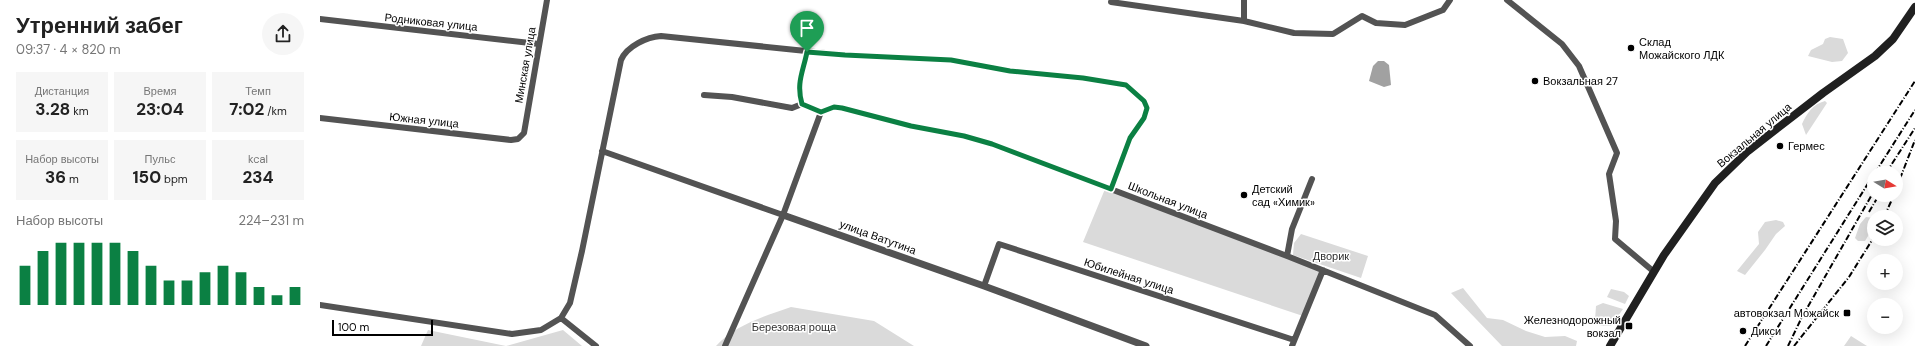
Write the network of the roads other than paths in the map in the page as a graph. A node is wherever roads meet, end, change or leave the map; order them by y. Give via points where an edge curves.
1 (547, 0) edge
2 (1244, 0) edge
3 (1450, 0) edge
4 (1507, 0) edge
5 (1111, 2) dead end
6 (1915, 7) edge
7 (320, 19) edge
8 (1244, 22) junction
9 (539, 44) junction
10 (807, 52) junction
11 (704, 95) dead end
12 (802, 104) junction
13 (821, 112) junction
14 (320, 118) edge
15 (524, 133) joint
16 (602, 151) junction
17 (1312, 179) dead end
18 (1111, 189) junction
19 (783, 214) junction
20 (1287, 256) junction
21 (1323, 270) junction
22 (1654, 271) junction
23 (984, 286) junction
24 (320, 305) edge
25 (561, 318) junction
26 (1293, 343) edge
27 (596, 346) edge
28 (725, 346) edge
29 (1146, 346) edge
30 (1470, 346) edge
31 (1610, 346) edge

1 - 9 street, Минская улица
2 - 8 street
3 - 8 street via 1443,10 1405,25 1376,23 1362,16 1333,34 1294,33
4 - 22 street via 1562,44 1579,66 1617,153 1609,174 1616,221 1615,239
5 - 8 street
6 - 22 main road, Вокзальная улица via 1893,39 1875,56 1781,126 1725,172 1699,203
7 - 9 street, Родниковая улица
9 - 15 street, Минская улица
10 - 12 street via 799,80 798,92
10 - 16 street via 662,36 644,40 627,51 621,60
10 - 18 street via 951,60 1010,71 1126,85 1144,101 1147,108 1144,118 1130,138
11 - 12 street via 732,97 792,108
12 - 13 street
13 - 18 street, Школьная улица via 834,107 842,108 911,126 974,138
13 - 19 street
14 - 15 street, Южная улица via 511,140 518,139
16 - 19 street, улица Ватутина
16 - 25 street via 570,303
17 - 20 street via 1292,229
18 - 20 street, Школьная улица
19 - 23 street, улица Ватутина
19 - 28 street
20 - 21 street, Школьная улица
21 - 26 street
21 - 30 street, Школьная улица via 1435,315
22 - 31 main road, Вокзальная улица
23 - 26 street, Юбилейная улица via 999,244
23 - 29 street, улица Ватутина
24 - 25 street via 512,334 541,330
25 - 27 street

